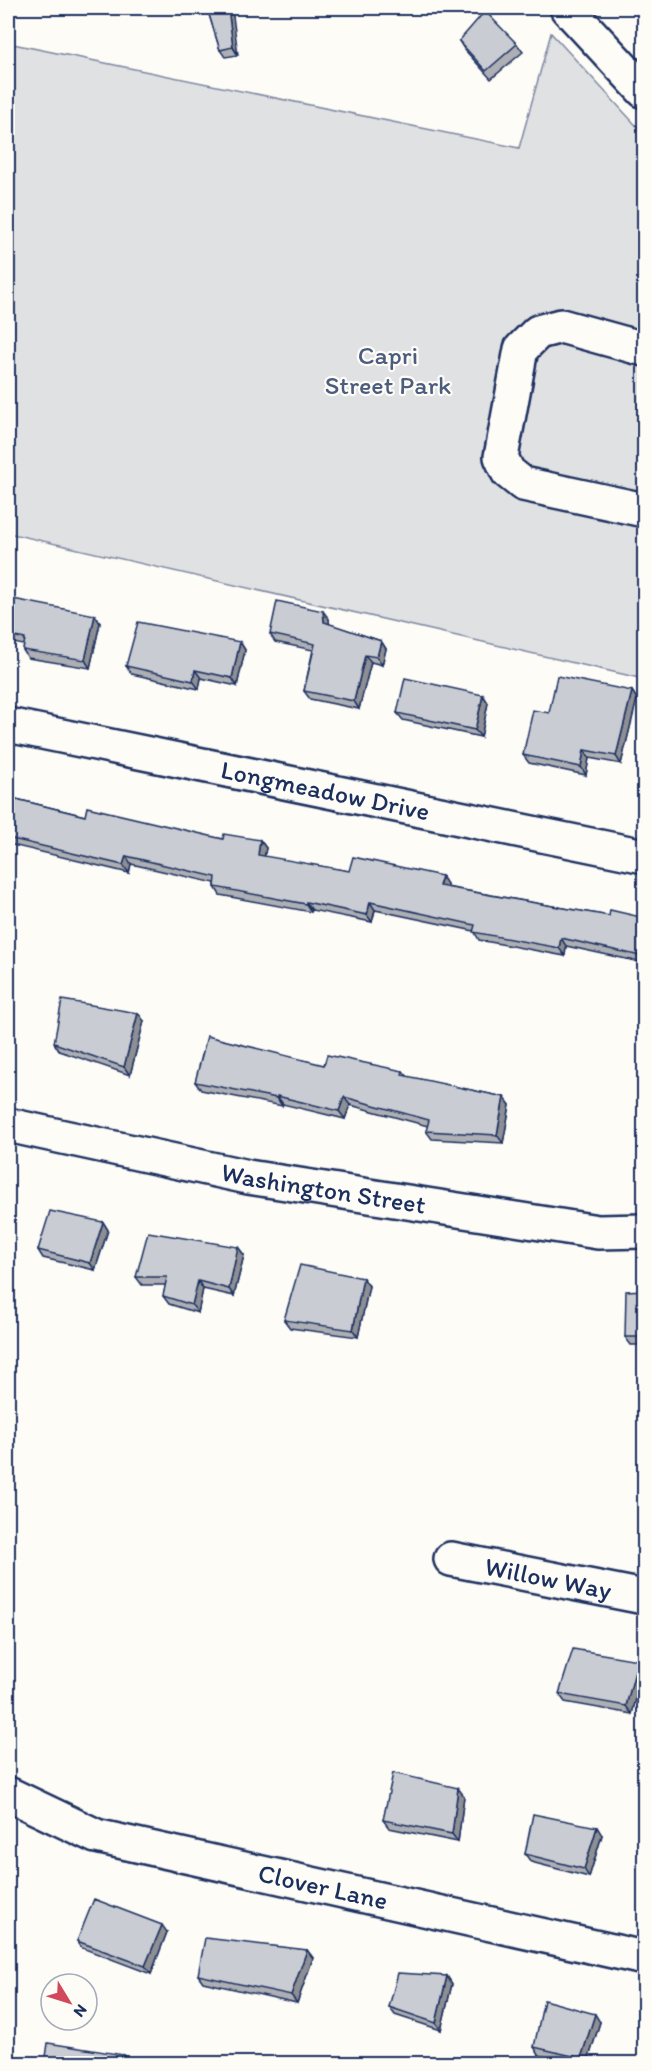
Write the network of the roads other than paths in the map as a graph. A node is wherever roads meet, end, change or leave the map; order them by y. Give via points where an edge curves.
1 (567, 8) edge
2 (645, 91) edge
3 (645, 349) edge
4 (645, 510) edge
5 (8, 725) edge
6 (645, 856) edge
7 (8, 1125) edge
8 (645, 1231) edge
9 (451, 1559) dead end
10 (645, 1597) edge
11 (8, 1794) edge
12 (645, 1958) edge

1 - 2 street
3 - 4 street via 561,326 538,332 521,349 501,457 508,472 523,484
5 - 6 street, Longmeadow Drive
7 - 8 street, Washington Street via 248,1177 598,1232
9 - 10 street, Willow Way
11 - 12 street, Clover Lane via 96,1836

